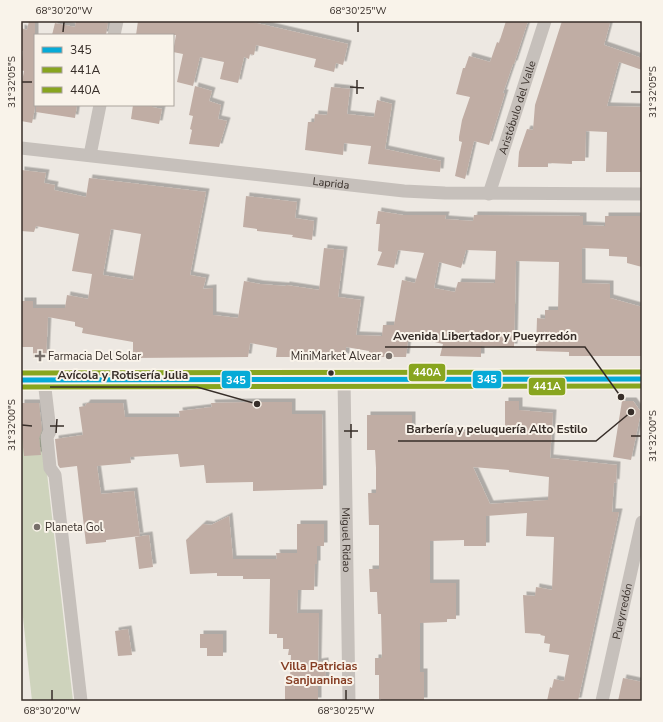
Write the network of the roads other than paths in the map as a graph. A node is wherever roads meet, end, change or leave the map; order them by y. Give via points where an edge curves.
1 (117, 21) edge
2 (545, 21) edge
3 (114, 34) edge
4 (100, 106) edge
5 (21, 148) edge
6 (90, 155) junction
7 (489, 194) junction
8 (642, 194) edge
9 (344, 379) junction
10 (642, 379) edge
11 (21, 380) edge
12 (44, 380) junction
13 (642, 522) edge
14 (81, 701) edge
15 (349, 701) edge
16 (602, 701) edge

1 - 3 street
2 - 7 street, Aristóbulo del Valle
4 - 6 street
5 - 6 street, Laprida
6 - 7 street, Laprida via 404,191
7 - 8 street, Laprida
9 - 10 main road
9 - 12 main road
9 - 15 street, Miguel Ridao
11 - 12 main road
12 - 14 street via 50,431 47,437 50,468 55,475
13 - 16 street, Pueyrredón

